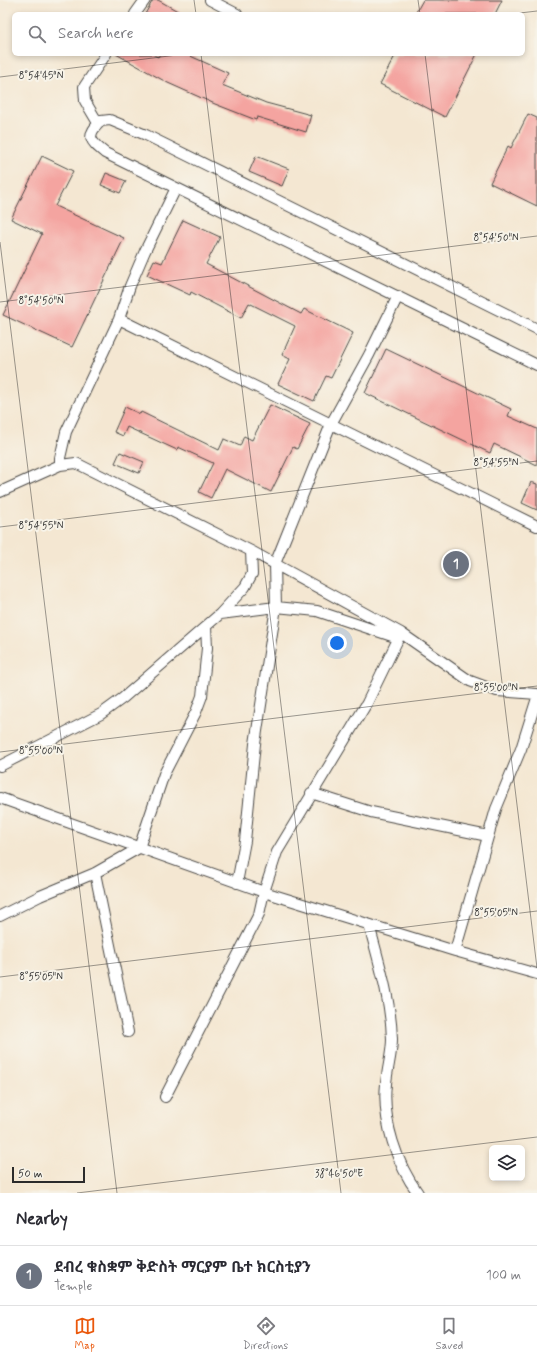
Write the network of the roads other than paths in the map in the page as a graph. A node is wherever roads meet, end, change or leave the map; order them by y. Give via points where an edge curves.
1 (145, 0) edge
2 (210, 0) edge
3 (136, 12) edge
4 (233, 12) edge
5 (105, 56) edge
6 (98, 123) junction
7 (176, 188) junction
8 (398, 296) junction
9 (119, 319) junction
10 (537, 329) edge
11 (537, 365) edge
12 (331, 424) junction
13 (60, 464) junction
14 (0, 492) edge
15 (537, 526) edge
16 (251, 551) junction
17 (275, 564) junction
18 (276, 607) junction
19 (220, 614) junction
20 (206, 626) junction
21 (400, 635) junction
22 (537, 694) edge
23 (536, 703) edge
24 (0, 766) edge
25 (311, 793) junction
26 (0, 798) edge
27 (488, 836) junction
28 (139, 848) junction
29 (95, 873) junction
30 (237, 883) junction
31 (264, 892) junction
32 (0, 916) edge
33 (369, 925) junction
34 (455, 951) junction
35 (537, 974) edge
36 (128, 1032) dead end
37 (165, 1097) dead end
38 (418, 1193) edge

1 - 3 street
2 - 4 street
5 - 6 street via 84,87 85,101
6 - 7 street via 92,132 93,144 105,153
6 - 10 street via 110,120 146,134
7 - 8 street
7 - 9 street via 145,251
8 - 11 street
8 - 12 street
9 - 12 street
9 - 13 street via 66,432
12 - 15 street
12 - 17 street
13 - 14 street
13 - 16 street via 76,463
16 - 17 street
16 - 19 street via 250,580
17 - 18 street
17 - 21 street
18 - 19 street
18 - 21 street via 317,611
18 - 30 street via 254,744 245,841
19 - 20 street
20 - 24 street via 101,714
20 - 28 street via 207,648 202,696 164,774
21 - 22 street via 470,681 497,691
21 - 25 street via 367,703
23 - 27 street
25 - 27 street via 370,812
25 - 31 street via 277,852
26 - 28 street
27 - 34 street
28 - 29 street
28 - 30 street
29 - 32 street
29 - 36 street
30 - 31 street
31 - 33 street
31 - 37 street via 260,914
33 - 34 street
33 - 38 street via 390,1014 392,1040 385,1093 390,1130 408,1180
34 - 35 street

